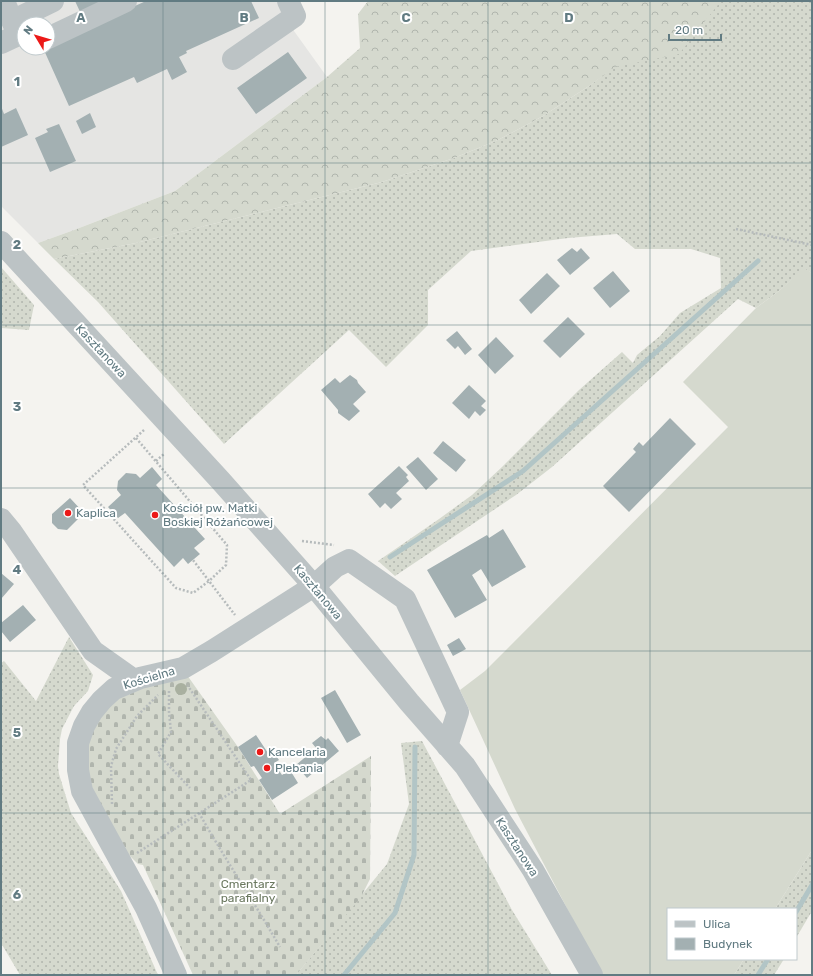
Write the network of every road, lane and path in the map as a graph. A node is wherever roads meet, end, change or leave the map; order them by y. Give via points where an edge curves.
1 (53, 1) edge
2 (126, 1) edge
3 (288, 1) edge
4 (12, 28) edge
5 (56, 34) edge
6 (234, 59) dead end
7 (736, 229) dead end
8 (1, 242) edge
9 (812, 245) edge
10 (144, 430) dead end
11 (136, 438) junction
12 (164, 454) dead end
13 (156, 461) junction
14 (1, 519) edge
15 (193, 560) dead end
16 (209, 581) junction
17 (314, 586) junction
18 (245, 630) junction
19 (178, 670) junction
20 (134, 680) junction
21 (447, 746) junction
22 (190, 788) dead end
23 (112, 807) dead end
24 (199, 813) junction
25 (136, 854) dead end
26 (280, 947) dead end
27 (176, 975) edge
28 (592, 975) edge

1 - 4 street
2 - 5 street
3 - 6 street via 295,16
7 - 9 path
8 - 17 street, Kasztanowa
10 - 11 path
11 - 13 path
11 - 16 path via 83,485 176,588 193,593
12 - 13 path
13 - 16 path via 227,545 226,565
14 - 20 street via 93,651
15 - 16 path
16 - 18 path
17 - 18 street, Kościelna
17 - 21 street, Kasztanowa
17 - 21 street, Kościelna via 335,567 349,560 405,599 458,712
18 - 19 street, Kościelna
19 - 20 street, Kościelna
19 - 24 path via 179,683 186,682 252,780
20 - 27 street, Kościelna via 114,689 92,712 78,743 78,770 82,790 146,908
21 - 28 street, Kasztanowa via 465,766 533,870
22 - 23 path via 158,754 171,732 169,688 156,696 136,716 116,749 112,766
24 - 25 path
24 - 26 path

